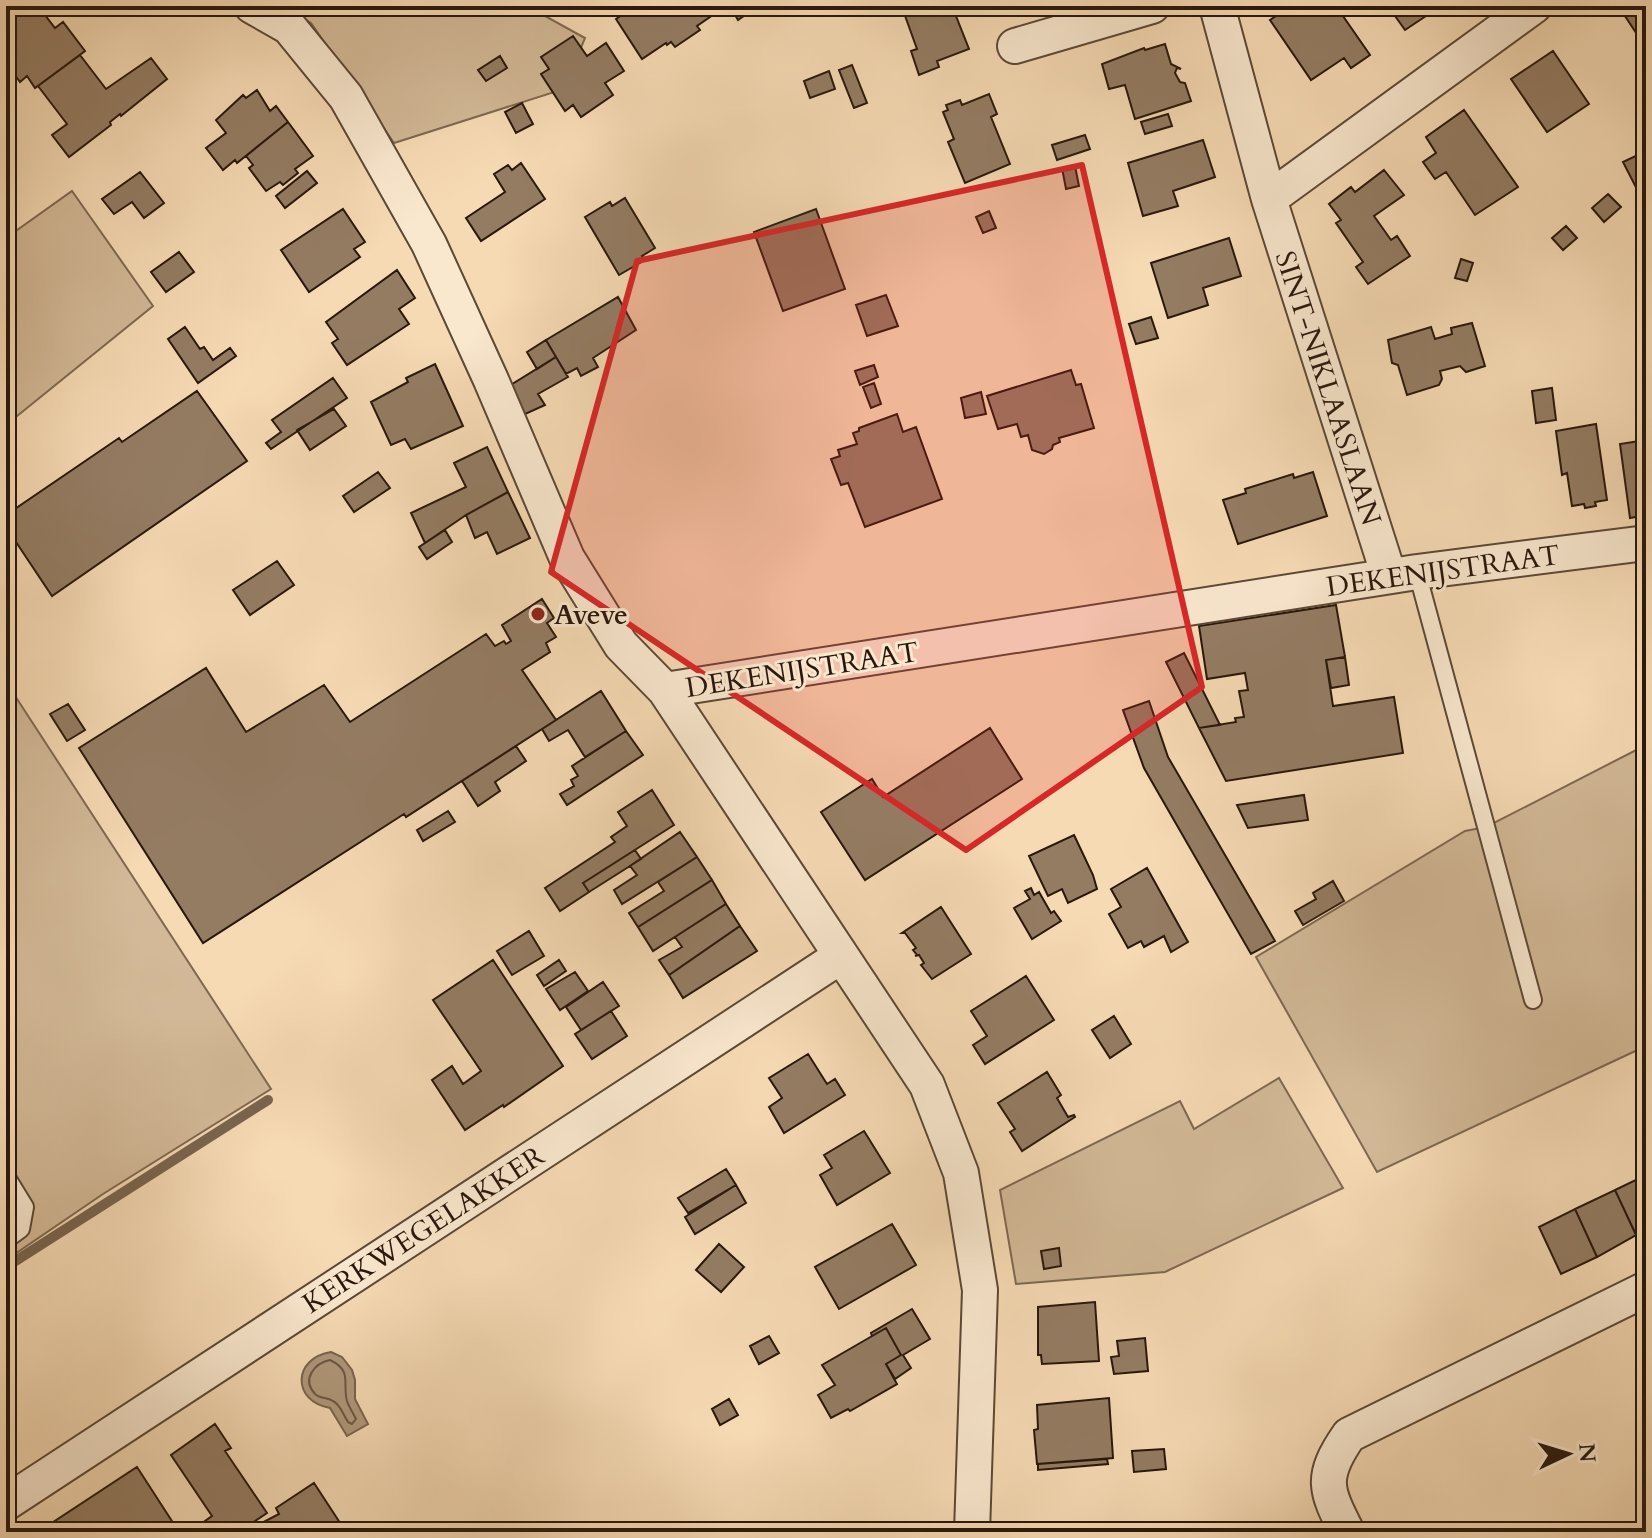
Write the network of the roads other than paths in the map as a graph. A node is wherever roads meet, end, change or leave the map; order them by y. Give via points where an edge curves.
1 (252, 6) edge
2 (1152, 6) edge
3 (1217, 6) edge
4 (1534, 6) edge
5 (1015, 46) dead end
6 (1269, 199) junction
7 (1646, 543) edge
8 (1403, 574) junction
9 (665, 690) junction
10 (841, 956) junction
11 (1533, 1000) dead end
12 (6, 1176) edge
13 (6, 1240) edge
14 (1646, 1289) edge
15 (6, 1503) edge
16 (972, 1532) edge
17 (1347, 1532) edge

1 - 9 street, DEKENIJSTRAAT via 289,27 346,97 429,244 567,558 621,645
2 - 5 street
3 - 6 street, SINT-NIKLAASLAAN
4 - 6 street
6 - 8 street, SINT-NIKLAASLAAN
7 - 8 street, DEKENIJSTRAAT
8 - 9 street, DEKENIJSTRAAT
8 - 11 lane
9 - 10 street
10 - 15 street, KERKWEGELAKKER
10 - 16 street via 927,1085 961,1173 980,1290
12 - 13 lane via 25,1207 21,1229
14 - 17 street via 1349,1435 1331,1461 1329,1497

